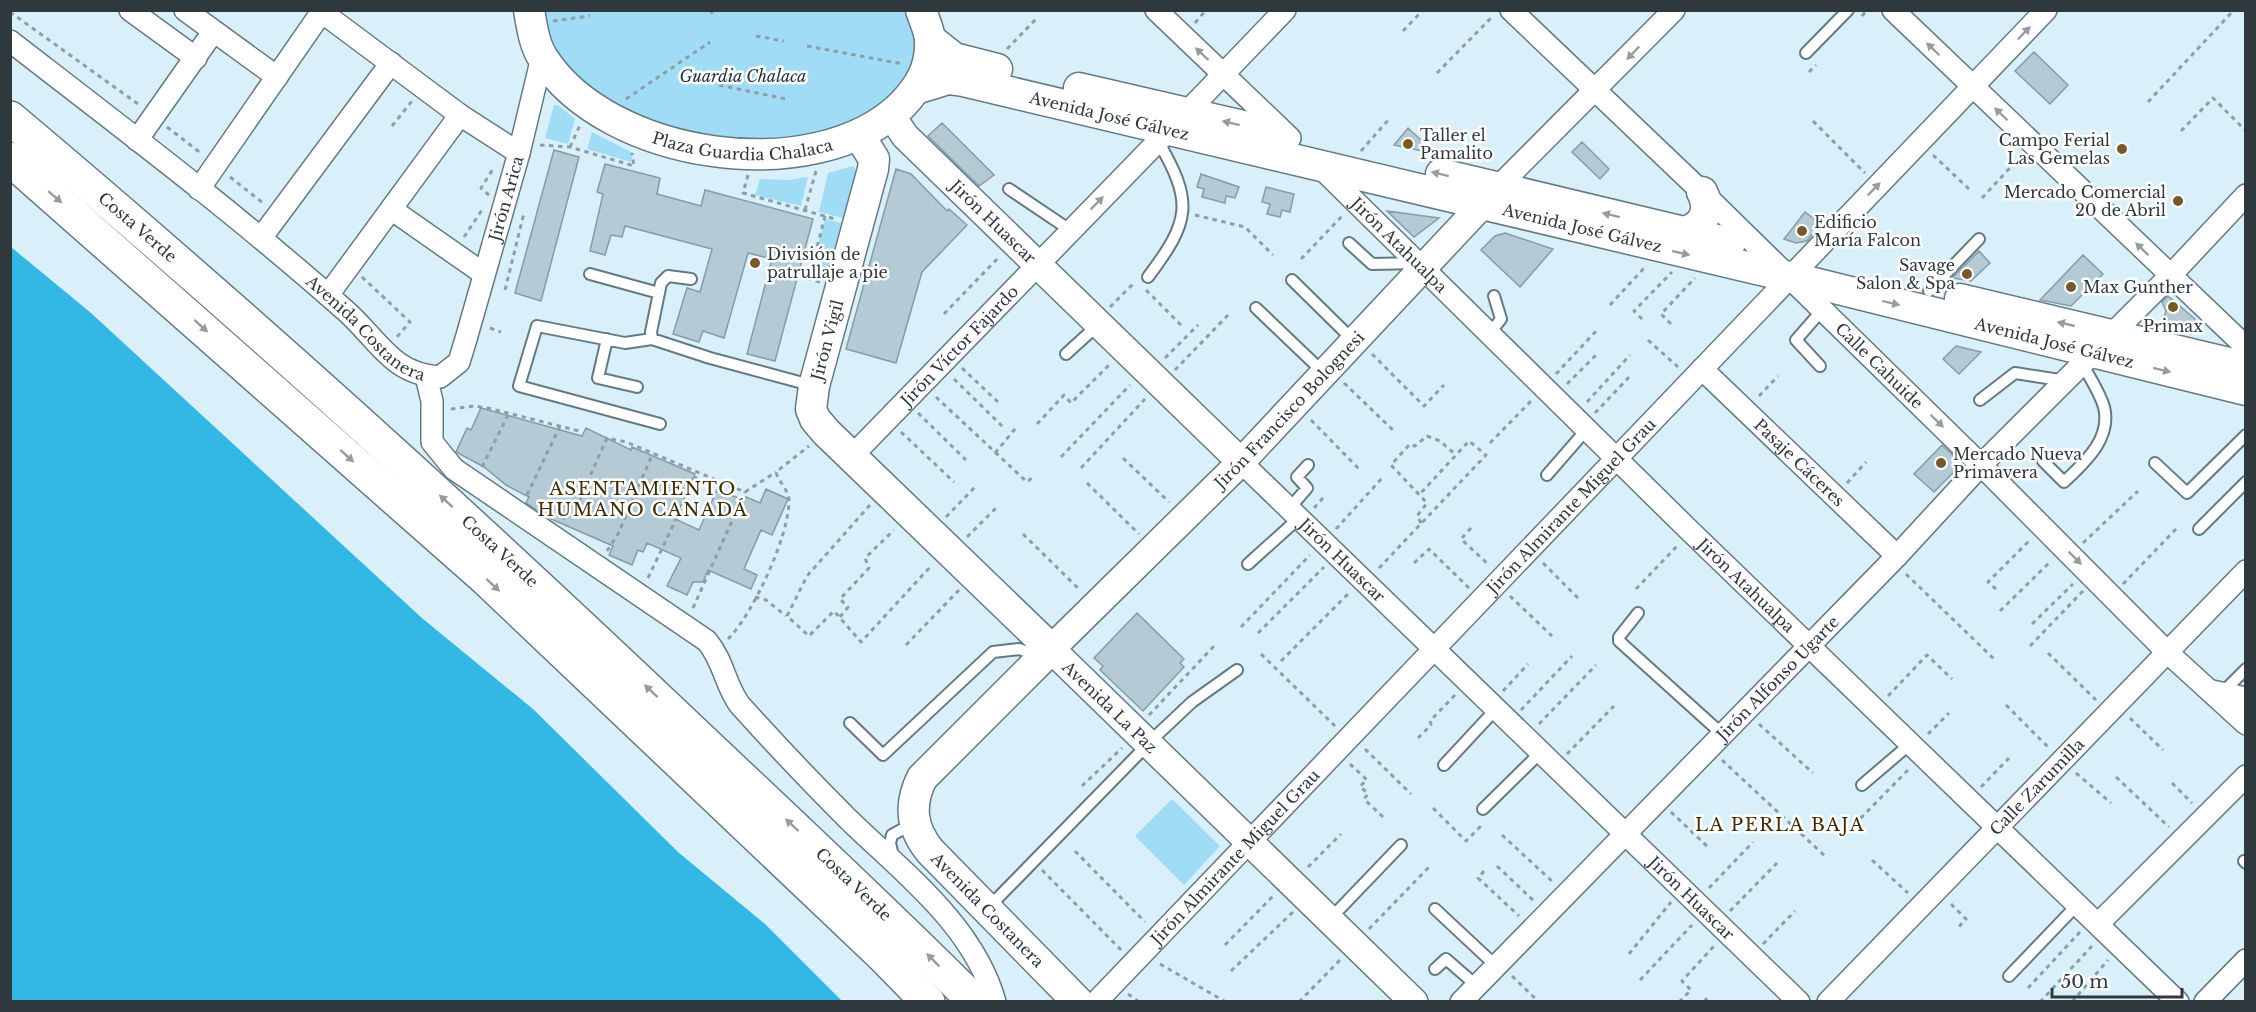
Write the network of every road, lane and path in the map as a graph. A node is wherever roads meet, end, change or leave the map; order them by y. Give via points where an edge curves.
1 (130, 10) edge
2 (185, 10) edge
3 (710, 10) edge
4 (921, 10) edge
5 (1156, 10) edge
6 (1285, 10) edge
7 (1423, 10) edge
8 (1499, 10) edge
9 (1511, 10) edge
10 (1674, 10) edge
11 (1848, 10) edge
12 (1893, 10) edge
13 (2046, 10) edge
14 (2234, 10) edge
15 (321, 11) edge
16 (537, 16) edge
17 (590, 16) dead end
18 (714, 16) dead end
19 (1037, 18) dead end
20 (1403, 31) dead end
21 (213, 32) junction
22 (756, 36) dead end
23 (930, 39) junction
24 (10, 41) edge
25 (784, 41) dead end
26 (710, 42) dead end
27 (807, 46) dead end
28 (1806, 53) dead end
29 (542, 57) junction
30 (196, 58) junction
31 (392, 63) junction
32 (990, 67) junction
33 (1437, 73) dead end
34 (1224, 74) junction
35 (277, 77) junction
36 (923, 78) junction
37 (719, 85) dead end
38 (424, 86) junction
39 (1972, 87) junction
40 (1594, 93) junction
41 (786, 99) dead end
42 (2148, 102) dead end
43 (604, 113) junction
44 (460, 115) junction
45 (891, 116) junction
46 (10, 118) edge
47 (1390, 118) dead end
48 (1813, 121) dead end
49 (392, 126) dead end
50 (1171, 128) junction
51 (2181, 131) dead end
52 (2246, 131) edge
53 (860, 135) junction
54 (1290, 138) junction
55 (137, 140) junction
56 (1919, 142) junction
57 (2032, 144) junction
58 (540, 145) dead end
59 (630, 145) dead end
60 (570, 147) junction
61 (514, 149) junction
62 (1358, 154) junction
63 (10, 159) edge
64 (1318, 164) junction
65 (825, 169) dead end
66 (816, 171) junction
67 (740, 172) dead end
68 (748, 173) junction
69 (806, 173) dead end
70 (757, 174) dead end
71 (1878, 185) junction
72 (199, 189) junction
73 (1009, 189) dead end
74 (1969, 189) dead end
75 (1702, 192) junction
76 (2246, 195) edge
77 (1489, 196) junction
78 (1982, 198) dead end
79 (1356, 202) junction
80 (392, 209) junction
81 (805, 210) junction
82 (1184, 213) junction
83 (825, 216) junction
84 (845, 222) dead end
85 (1070, 230) junction
86 (261, 238) junction
87 (1979, 239) dead end
88 (1014, 242) junction
89 (1349, 243) dead end
90 (1654, 247) junction
91 (1695, 249) junction
92 (1763, 251) junction
93 (454, 254) junction
94 (1273, 255) dead end
95 (1301, 260) dead end
96 (1037, 264) junction
97 (1420, 265) junction
98 (350, 266) junction
99 (1797, 269) junction
100 (484, 274) junction
101 (590, 274) dead end
102 (2170, 276) junction
103 (1148, 277) joint
104 (691, 279) dead end
105 (809, 279) dead end
106 (1292, 280) dead end
107 (1136, 281) junction
108 (1929, 291) junction
109 (659, 293) junction
110 (328, 295) junction
111 (1494, 296) dead end
112 (1610, 305) dead end
113 (1256, 308) dead end
114 (1822, 309) junction
115 (944, 314) dead end
116 (1642, 319) dead end
117 (1097, 323) junction
118 (1671, 324) dead end
119 (1181, 325) dead end
120 (1198, 325) dead end
121 (1598, 329) dead end
122 (1490, 333) junction
123 (607, 339) junction
124 (652, 339) junction
125 (1648, 340) dead end
126 (1363, 347) junction
127 (2246, 347) edge
128 (1125, 350) junction
129 (2097, 351) junction
130 (386, 352) junction
131 (1598, 353) dead end
132 (1066, 354) dead end
133 (1630, 355) dead end
134 (945, 360) junction
135 (1820, 366) dead end
136 (2246, 367) edge
137 (1147, 371) junction
138 (1696, 374) junction
139 (1631, 375) dead end
140 (426, 376) junction
141 (1778, 376) dead end
142 (1334, 378) junction
143 (2066, 381) junction
144 (922, 383) junction
145 (1444, 385) dead end
146 (637, 387) dead end
147 (2246, 390) edge
148 (1549, 392) junction
149 (812, 398) junction
150 (1980, 400) dead end
151 (905, 401) junction
152 (998, 402) dead end
153 (444, 410) dead end
154 (1745, 411) junction
155 (510, 413) junction
156 (888, 420) junction
157 (1311, 420) dead end
158 (1582, 423) junction
159 (660, 424) dead end
160 (1037, 424) dead end
161 (560, 426) junction
162 (1002, 426) dead end
163 (1015, 429) dead end
164 (579, 431) dead end
165 (1395, 432) dead end
166 (2246, 435) edge
167 (816, 441) dead end
168 (1490, 443) dead end
169 (653, 453) junction
170 (995, 453) junction
171 (1456, 455) junction
172 (852, 456) junction
173 (1061, 458) dead end
174 (1123, 458) dead end
175 (1617, 458) junction
176 (966, 460) dead end
177 (2043, 461) dead end
178 (1241, 462) junction
179 (1866, 462) dead end
180 (2155, 463) dead end
181 (1308, 465) dead end
182 (1982, 465) junction
183 (1360, 470) dead end
184 (699, 472) junction
185 (776, 472) junction
186 (1547, 475) dead end
187 (1034, 476) dead end
188 (1383, 477) dead end
189 (2246, 482) edge
190 (954, 483) dead end
191 (1087, 483) dead end
192 (474, 484) junction
193 (976, 486) dead end
194 (2138, 490) dead end
195 (745, 492) junction
196 (1419, 495) junction
197 (1834, 496) junction
198 (874, 501) dead end
199 (1170, 502) dead end
200 (997, 507) dead end
201 (518, 513) junction
202 (1294, 513) junction
203 (945, 518) dead end
204 (1421, 523) junction
205 (898, 527) dead end
206 (2043, 527) junction
207 (1471, 528) dead end
208 (2176, 529) dead end
209 (2199, 529) dead end
210 (1690, 532) junction
211 (1023, 534) dead end
212 (1140, 534) dead end
213 (554, 538) junction
214 (954, 547) junction
215 (1330, 548) junction
216 (1529, 549) junction
217 (2067, 551) junction
218 (1895, 558) junction
219 (1414, 563) dead end
220 (1248, 564) dead end
221 (598, 568) junction
222 (2246, 571) edge
223 (2091, 575) junction
224 (1499, 580) junction
225 (1364, 581) junction
226 (1636, 589) dead end
227 (1996, 589) dead end
228 (960, 590) dead end
229 (1083, 593) dead end
230 (637, 594) junction
231 (2112, 596) junction
232 (755, 597) junction
233 (1481, 600) junction
234 (1580, 600) dead end
235 (2000, 611) dead end
236 (1638, 613) dead end
237 (787, 616) junction
238 (840, 617) junction
239 (2032, 624) dead end
240 (683, 625) junction
241 (1241, 627) dead end
242 (1258, 633) dead end
243 (1552, 636) dead end
244 (1216, 644) dead end
245 (906, 645) dead end
246 (1808, 645) junction
247 (2030, 646) dead end
248 (1434, 649) junction
249 (715, 650) junction
250 (2167, 652) junction
251 (1047, 653) junction
252 (2048, 653) dead end
253 (1261, 654) dead end
254 (1572, 656) dead end
255 (1995, 660) dead end
256 (1281, 661) dead end
257 (1528, 664) dead end
258 (1596, 665) dead end
259 (2246, 669) edge
260 (1237, 670) dead end
261 (1952, 679) dead end
262 (1468, 682) junction
263 (2217, 692) junction
264 (2246, 698) edge
265 (2006, 705) dead end
266 (1614, 706) dead end
267 (2112, 708) junction
268 (1875, 710) junction
269 (1744, 711) junction
270 (1499, 712) junction
271 (1948, 713) dead end
272 (850, 723) dead end
273 (2246, 724) edge
274 (1139, 736) junction
275 (1526, 737) junction
276 (1418, 738) dead end
277 (1345, 741) junction
278 (1715, 741) junction
279 (1916, 749) junction
280 (2163, 750) dead end
281 (2009, 758) dead end
282 (1548, 759) junction
283 (2062, 760) junction
284 (1444, 765) dead end
285 (1813, 773) dead end
286 (2246, 776) edge
287 (2116, 777) dead end
288 (2172, 783) dead end
289 (1862, 785) dead end
290 (1082, 786) dead end
291 (1411, 794) dead end
292 (1659, 799) junction
293 (1968, 800) junction
294 (2111, 804) dead end
295 (1483, 809) dead end
296 (2205, 815) junction
297 (913, 816) junction
298 (1383, 817) dead end
299 (1997, 827) junction
300 (1848, 831) dead end
301 (1341, 834) dead end
302 (1625, 834) junction
303 (1502, 835) dead end
304 (2181, 839) junction
305 (1249, 841) junction
306 (1753, 842) dead end
307 (1401, 845) dead end
308 (1709, 848) dead end
309 (1075, 851) dead end
310 (1826, 857) dead end
311 (1872, 860) dead end
312 (896, 862) junction
313 (1034, 863) junction
314 (1777, 863) dead end
315 (1430, 866) dead end
316 (1497, 866) dead end
317 (1484, 871) dead end
318 (1302, 872) dead end
319 (1275, 893) dead end
320 (1566, 894) junction
321 (1929, 898) junction
322 (1435, 909) dead end
323 (987, 910) junction
324 (1294, 911) dead end
325 (1706, 911) junction
326 (1795, 911) dead end
327 (1329, 920) junction
328 (1540, 921) junction
329 (2100, 924) junction
330 (1956, 930) dead end
331 (1364, 934) dead end
332 (1159, 936) junction
333 (1224, 945) dead end
334 (1629, 954) dead end
335 (1752, 956) junction
336 (1343, 957) dead end
337 (1138, 958) junction
338 (2246, 960) edge
339 (1497, 964) junction
340 (1436, 969) dead end
341 (1231, 971) dead end
342 (2009, 976) dead end
343 (1640, 980) dead end
344 (1476, 986) junction
345 (2028, 988) dead end
346 (1705, 998) dead end
347 (928, 1002) edge
348 (975, 1002) edge
349 (995, 1002) edge
350 (1078, 1002) edge
351 (1096, 1002) edge
352 (1226, 1002) edge
353 (1299, 1002) edge
354 (1414, 1002) edge
355 (1461, 1002) edge
356 (1539, 1002) edge
357 (1679, 1002) edge
358 (1708, 1002) edge
359 (1799, 1002) edge
360 (1828, 1002) edge
361 (2040, 1002) edge
362 (2072, 1002) edge
363 (2178, 1002) edge
364 (2205, 1002) edge

1 - 30 street
2 - 21 street
3 - 18 path
4 - 23 main road
34 -> 5 street
6 - 34 street, Jirón Víctor Fajardo
7 - 20 path
8 - 33 path
9 - 40 street
10 -> 40 street, Jirón Francisco Bolognesi
11 - 28 lane
39 -> 12 street
39 -> 13 street, Jirón Almirante Miguel Grau
14 - 42 path
15 - 31 street
15 - 35 street
16 - 17 path
16 - 29 main road, Plaza Guardia Chalaca via 533,33
19 - 32 path
21 - 30 street
21 - 35 street
22 - 25 path
23 - 32 main road, Avenida José Gálvez via 954,58
23 - 36 main road
24 - 55 street, Avenida Costanera
26 - 43 path
27 - 36 path
29 - 43 main road, Plaza Guardia Chalaca via 561,81
29 - 61 street, Jirón Arica
30 - 55 street
31 - 38 street
31 - 86 street
32 - 50 main road, Avenida José Gálvez
34 - 50 street, Jirón Víctor Fajardo
34 - 54 street
35 - 72 street
36 - 45 main road, Plaza Guardia Chalaca
36 - 50 main road, Avenida José Gálvez via 963,81
37 - 41 path
38 - 44 street
38 - 49 path
39 - 56 street, Jirón Almirante Miguel Grau
57 -> 39 street
40 - 75 street
40 - 77 street, Jirón Francisco Bolognesi
43 - 53 main road, Plaza Guardia Chalaca via 671,141 736,154 786,154
43 - 60 path via 593,126 583,119
44 - 61 street
44 - 80 street
45 - 53 main road, Plaza Guardia Chalaca
45 - 88 street, Jirón Huascar via 905,136
348 -> 46 highway, Costa Verde via 507,556 117,208
47 - 62 path
48 - 71 path
54 -> 50 main road, Avenida José Gálvez
50 - 64 main road, Avenida José Gálvez
50 - 82 lane via 1171,163
85 -> 50 street, Jirón Víctor Fajardo
51 - 52 path via 2213,98
53 - 149 main road, Jirón Vigil via 874,159 873,169
54 - 62 main road, Avenida José Gálvez
55 - 72 street, Avenida Costanera
56 - 71 street, Jirón Almirante Miguel Grau
56 - 74 path
57 - 78 path
102 -> 57 street
58 - 60 path
59 - 60 path via 634,166
61 - 93 path via 481,188 491,196
61 - 100 street, Jirón Arica
77 -> 62 main road, Avenida José Gálvez
63 -> 347 highway, Costa Verde via 486,579
64 - 77 main road, Avenida José Gálvez
64 - 79 street, Jirón Atahualpa
65 - 66 path
66 - 69 path
66 - 81 path
67 - 68 path
68 - 70 path
68 - 81 path via 743,193
99 -> 71 street, Jirón Almirante Miguel Grau
72 - 86 street, Avenida Costanera
73 - 85 lane
75 - 91 main road via 1707,206 1704,219 1694,229
75 - 92 street
76 - 102 street, Jirón Alfonso Ugarte
77 - 90 main road, Avenida José Gálvez
91 -> 77 main road, Avenida José Gálvez
77 - 97 street, Jirón Francisco Bolognesi
79 - 95 path
79 - 97 street, Jirón Atahualpa
80 - 93 street
80 - 98 street
81 - 83 path
82 - 94 path via 1245,227
82 - 103 lane via 1171,246
83 - 84 path
83 - 105 path
85 - 96 street, Jirón Víctor Fajardo
86 - 110 street, Avenida Costanera
87 - 108 lane
88 - 96 street, Jirón Huascar
88 - 115 path
89 - 97 lane via 1372,264
90 -> 91 main road, Avenida José Gálvez
90 - 112 path via 1642,273
91 - 92 main road, Avenida José Gálvez
91 - 99 main road, Avenida José Gálvez
91 - 116 path via 1634,311
91 - 118 path via 1660,314
92 - 99 main road, Avenida José Gálvez
93 - 100 street
96 - 117 street, Jirón Huascar
96 - 134 street, Jirón Víctor Fajardo
97 - 122 street, Jirón Atahualpa
97 - 126 street, Jirón Francisco Bolognesi
98 - 110 street
98 - 130 path via 410,322
99 - 108 main road, Avenida José Gálvez
99 - 114 street, Calle Cahuide
99 -> 129 main road, Avenida José Gálvez
99 - 138 street, Jirón Almirante Miguel Grau
100 - 140 street, Jirón Arica via 459,362 440,377
101 - 109 lane
102 - 127 street
102 - 129 street, Jirón Alfonso Ugarte
103 - 107 path via 1140,276
104 - 109 lane via 668,276
106 - 126 lane
107 - 117 path
107 - 119 path
129 -> 108 main road, Avenida José Gálvez
109 - 124 lane
110 - 130 street, Avenida Costanera
111 - 122 lane via 1501,319
113 - 142 lane
114 - 135 lane via 1796,340
114 -> 182 street, Calle Cahuide
117 - 128 street, Jirón Huascar
117 - 132 lane
120 - 137 path
121 - 148 path
122 - 148 street, Jirón Atahualpa
123 - 124 lane via 625,343
123 - 146 lane via 598,378
123 - 159 lane via 537,326 519,386
124 - 149 lane
125 - 138 path
126 - 142 street, Jirón Francisco Bolognesi
126 - 145 path via 1424,406
128 - 137 street, Jirón Huascar
128 - 160 path via 1071,403 1064,395
129 - 136 main road, Avenida José Gálvez
129 - 143 street, Jirón Alfonso Ugarte
129 -> 147 main road, Avenida José Gálvez
129 - 177 lane via 2104,408 2100,441 2090,457 2064,482
130 - 140 street, Avenida Costanera via 404,369
131 - 148 path
133 - 158 path
134 - 144 street, Jirón Víctor Fajardo
134 - 152 path
134 - 162 path
137 - 173 path
137 - 178 street, Jirón Huascar
138 - 154 street, Pasaje Cáceres
138 - 175 street, Jirón Almirante Miguel Grau
139 - 158 path
140 - 192 street, Avenida Costanera via 432,401 432,442 454,469
141 - 154 path
142 - 165 path
142 - 178 street, Jirón Francisco Bolognesi
143 - 150 lane via 2015,373
143 - 182 street, Jirón Alfonso Ugarte
144 - 151 street, Jirón Víctor Fajardo
144 - 170 path
148 - 158 street, Jirón Atahualpa
148 - 168 path
149 - 172 main road, Avenida La Paz via 815,419
151 - 156 street, Jirón Víctor Fajardo
151 - 176 path
153 - 155 path via 474,406
154 - 197 street, Pasaje Cáceres
155 - 161 path
155 - 192 path
156 - 172 street, Jirón Víctor Fajardo
156 - 190 path
157 - 183 path
158 - 175 street, Jirón Atahualpa
158 - 186 lane
161 - 164 path
161 - 201 path
163 - 170 path
166 - 180 lane via 2187,493
167 - 185 path
169 - 184 path
169 - 213 path via 608,438 580,499 568,509
169 - 221 path via 618,534
170 - 187 path via 1027,482
171 - 196 path
171 - 196 path via 1427,436 1415,446 1410,444 1391,465
171 - 204 path via 1469,441 1485,455
172 - 214 main road, Avenida La Paz
174 - 199 path
175 - 210 street, Jirón Atahualpa
175 - 216 street, Jirón Almirante Miguel Grau
178 - 202 street, Jirón Huascar
178 - 251 street, Jirón Francisco Bolognesi
179 - 197 path
181 - 202 lane via 1297,477 1307,489
182 - 206 street, Calle Cahuide
182 - 218 street, Jirón Alfonso Ugarte
184 - 195 path
184 - 230 path via 653,570
185 - 195 path
185 - 232 path via 789,499 785,533
188 - 215 path
189 - 209 lane
191 - 212 path
192 - 201 street, Avenida Costanera
193 - 203 path
194 - 217 path
195 - 240 path
196 - 204 path via 1427,503 1416,516
197 - 218 street, Pasaje Cáceres
198 - 237 path via 807,576
200 - 214 path
201 - 213 street, Avenida Costanera
202 - 215 street, Jirón Huascar
202 - 220 lane
204 - 225 path
205 - 238 path via 865,558 869,568 840,599 849,607
206 - 217 street, Calle Cahuide
206 - 227 path via 1988,582
207 - 224 path via 1461,539
208 - 231 path
210 - 226 path
210 - 246 street, Jirón Atahualpa
211 - 229 path
213 - 221 street, Avenida Costanera
214 - 238 path via 861,642
214 - 251 main road, Avenida La Paz
215 - 225 street, Jirón Huascar
215 - 241 path
215 - 242 path
216 - 224 street, Jirón Almirante Miguel Grau
216 - 234 path
217 -> 223 street, Calle Cahuide
217 - 235 path
218 - 246 street, Jirón Alfonso Ugarte
218 - 255 path
219 - 233 path via 1429,549
221 - 230 street, Avenida Costanera
222 - 250 street, Calle Zarumilla
223 - 231 street, Calle Cahuide
223 - 239 path
223 - 247 path
224 - 233 street, Jirón Almirante Miguel Grau
224 - 243 path
225 - 248 street, Jirón Huascar
225 - 256 path
228 - 245 path
230 - 240 street, Avenida Costanera
231 - 250 street, Calle Cahuide
232 - 237 path via 766,600
232 - 249 path via 731,637
233 - 248 street, Jirón Almirante Miguel Grau
236 - 278 lane via 1619,641
237 - 238 path via 809,636 834,611
240 - 249 street, Avenida Costanera
244 - 274 path
246 - 268 street, Jirón Atahualpa
246 - 269 street, Jirón Alfonso Ugarte
248 - 262 street, Jirón Huascar
248 - 277 street, Jirón Almirante Miguel Grau
249 - 312 street via 728,688 739,704 848,819
250 - 263 street, Calle Cahuide
250 - 267 street, Calle Zarumilla
251 - 272 lane via 1018,649 993,652 883,755
251 - 274 street, Avenida La Paz
251 - 297 main road, Jirón Francisco Bolognesi via 932,766 916,790
252 - 267 path
253 - 277 path
254 - 270 path
257 - 270 path
258 - 275 path
259 - 263 lane
260 - 274 lane
261 - 268 path via 1927,655
262 - 270 street, Jirón Huascar
262 - 276 path
263 - 264 street
263 - 273 street, Calle Cahuide
265 - 283 path
266 - 282 path
267 - 280 path
267 - 283 street, Calle Zarumilla
268 - 279 street, Jirón Atahualpa
269 - 278 street, Jirón Alfonso Ugarte
269 - 285 path
270 - 275 street, Jirón Huascar
270 - 284 lane
271 - 279 path
274 - 290 path
274 - 305 street, Avenida La Paz
274 - 313 lane
275 - 282 street, Jirón Huascar
277 - 291 path
277 - 298 path via 1367,780 1360,786 1368,794 1364,799
277 - 305 street, Jirón Almirante Miguel Grau
278 - 292 street, Jirón Alfonso Ugarte
278 - 310 path
279 - 289 lane
279 - 293 street, Jirón Atahualpa
279 - 300 path
281 - 293 path
282 - 295 lane
282 - 302 street, Jirón Huascar
283 - 294 path
283 - 299 street, Calle Zarumilla
286 - 296 street
287 - 304 path
288 - 296 path
292 - 302 street, Jirón Alfonso Ugarte
292 - 308 path
293 - 299 street, Jirón Atahualpa
296 - 304 street
297 - 312 lane via 892,835 890,843
297 - 323 main road, Avenida Costanera via 918,834 930,851
299 - 321 street, Calle Zarumilla
299 - 329 street, Jirón Atahualpa
301 - 318 path
302 - 320 street, Jirón Alfonso Ugarte
302 - 325 street, Jirón Huascar
303 - 320 path
304 - 329 street
305 - 327 street, Avenida La Paz
305 - 332 street, Jirón Almirante Miguel Grau
306 - 325 path
307 - 327 lane
309 - 332 path
311 - 321 path
312 - 349 street via 967,945
313 - 323 lane
313 - 337 path
314 - 325 path
315 - 331 path
316 - 328 path
317 - 328 path via 1478,878
319 - 333 path
320 - 328 street, Jirón Alfonso Ugarte
321 - 330 path via 1966,919
321 - 360 street, Calle Zarumilla
322 - 339 lane
323 - 350 main road, Avenida Costanera
324 - 341 path
325 - 334 path
325 - 335 street, Jirón Huascar
325 - 343 path
325 - 357 path via 1682,981 1691,990
326 - 335 path
327 - 354 street, Avenida La Paz
328 - 339 street, Jirón Alfonso Ugarte
329 - 342 lane
329 - 345 path
329 - 361 path
329 - 362 path
329 - 363 street, Jirón Atahualpa
332 - 337 street, Jirón Almirante Miguel Grau
335 - 359 street, Jirón Huascar
336 - 353 path
337 - 351 street, Jirón Almirante Miguel Grau
337 - 352 path
338 - 364 street
339 - 344 street, Jirón Alfonso Ugarte
339 - 356 path
340 - 344 lane via 1446,959
344 - 355 street, Jirón Alfonso Ugarte
346 - 358 path

